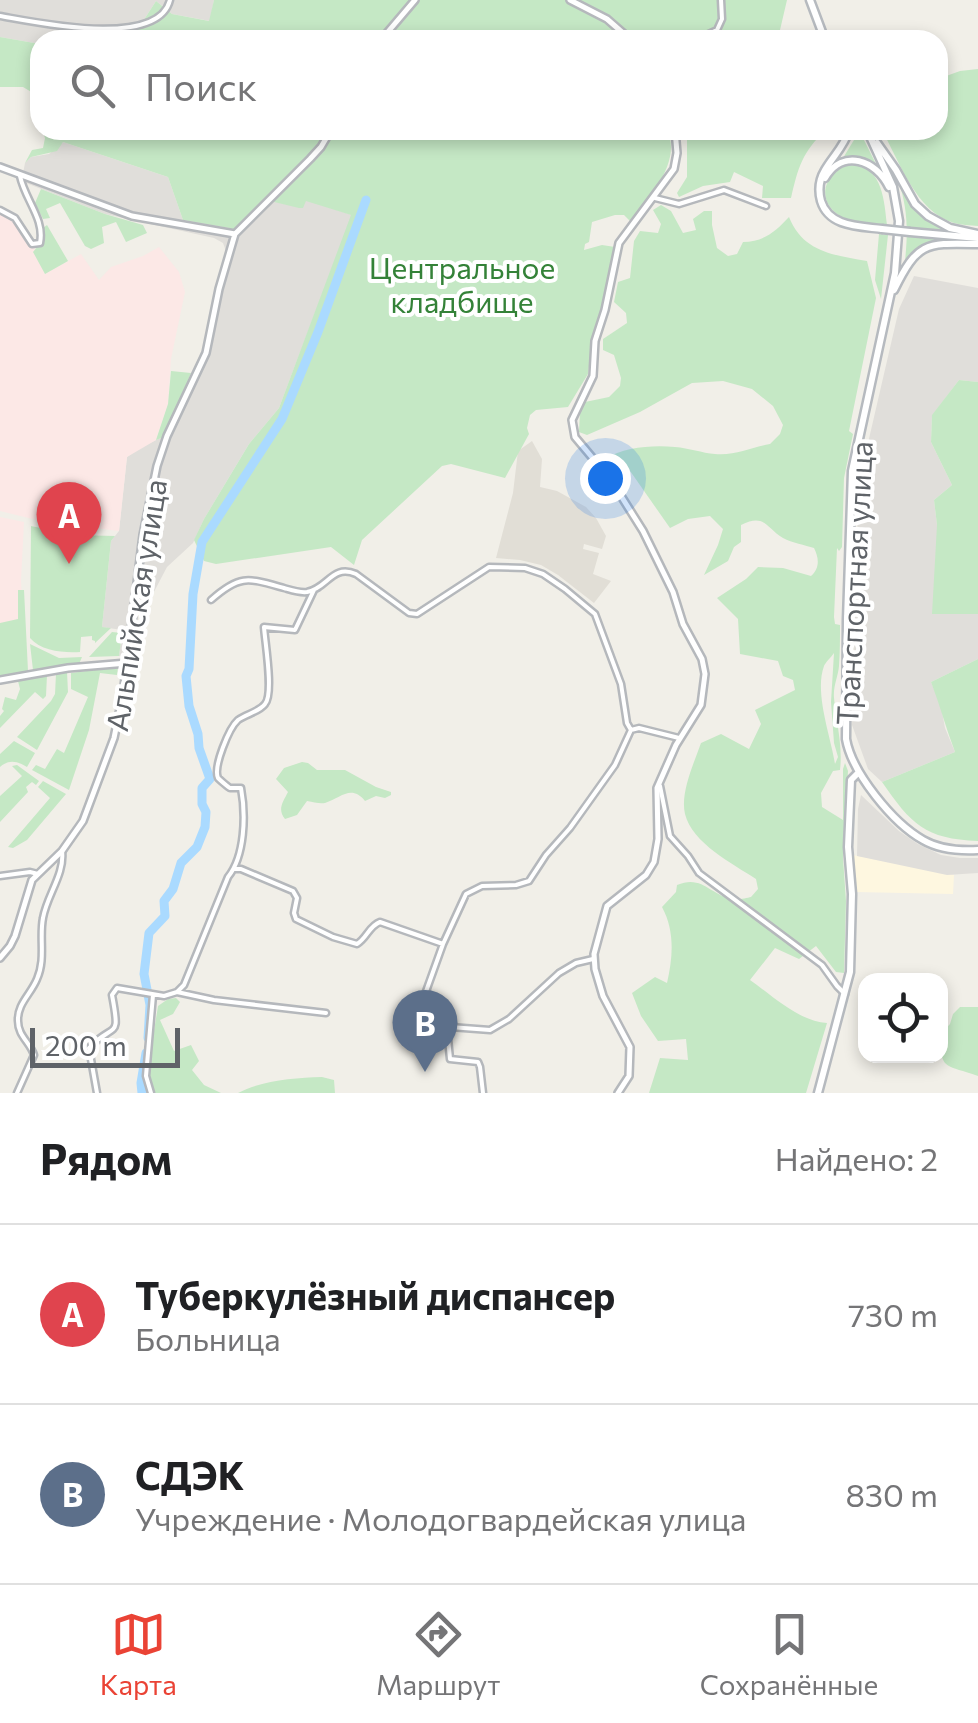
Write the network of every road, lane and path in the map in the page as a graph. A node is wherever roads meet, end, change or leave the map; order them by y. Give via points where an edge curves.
1 (170, 0) edge
2 (416, 0) edge
3 (570, 0) edge
4 (722, 0) edge
5 (810, 0) edge
6 (0, 16) edge
7 (390, 30) edge
8 (620, 30) edge
9 (717, 30) edge
10 (821, 30) edge
11 (325, 140) edge
12 (675, 140) edge
13 (846, 140) edge
14 (873, 140) edge
15 (875, 140) edge
16 (0, 166) edge
17 (20, 176) junction
18 (654, 198) junction
19 (822, 205) junction
20 (766, 206) dead end
21 (898, 206) junction
22 (0, 210) edge
23 (236, 234) junction
24 (978, 238) edge
25 (889, 300) junction
26 (314, 590) junction
27 (211, 600) dead end
28 (126, 663) junction
29 (0, 680) edge
30 (631, 730) junction
31 (679, 738) junction
32 (859, 772) junction
33 (659, 781) junction
34 (978, 850) edge
35 (62, 851) junction
36 (235, 869) junction
37 (38, 874) junction
38 (0, 876) edge
39 (442, 944) junction
40 (0, 958) edge
41 (593, 959) junction
42 (176, 992) junction
43 (846, 994) junction
44 (153, 996) junction
45 (326, 1013) dead end
46 (447, 1028) junction
47 (16, 1093) edge
48 (97, 1093) edge
49 (151, 1093) edge
50 (483, 1093) edge
51 (618, 1093) edge
52 (818, 1093) edge

1 - 6 street via 153,20 128,27 79,29
2 - 7 street
3 - 8 street
4 - 9 street
5 - 10 main road
11 - 23 street
12 - 18 street via 676,164
13 - 19 main road via 821,177
14 - 21 main road, Транспортная улица
15 - 24 main road via 915,204 938,223
16 - 17 street
17 - 22 street via 40,224 40,244 32,244
17 - 23 street via 132,216
18 - 20 street via 679,204 724,190
18 - 31 street via 620,243 595,341 593,376 572,427 643,532 702,659 701,705
19 - 21 main road via 826,175 854,161 879,170
19 - 24 main road, bridge via 842,223
21 - 25 main road, Транспортная улица
23 - 28 street, Альпийская улица via 206,353 156,466
24 - 25 main road via 921,248
25 - 32 main road, Транспортная улица via 852,471 845,716 848,749
26 - 27 street via 243,580
26 - 30 street via 342,570 413,614 489,567 529,568 595,614
26 - 36 street via 296,630 264,626 267,702 232,727 218,766 221,781 240,788 244,804
28 - 29 street
28 - 35 street, Альпийская улица via 103,771 83,821
30 - 31 street
30 - 39 street via 615,766 532,878 470,890
31 - 33 street
32 - 34 main road, Транспортная улица via 922,840
32 - 43 main road via 852,780 848,847
33 - 41 street via 654,862 607,906
33 - 43 street via 670,836 699,873 822,965
35 - 37 street, Альпийская улица
35 - 47 street via 44,912 40,969 18,1013 34,1055
36 - 39 street via 289,888 298,898 296,919 334,937 354,944 386,922
36 - 42 street
37 - 38 street
37 - 40 street, Альпийская улица
39 - 46 street via 422,1018
41 - 46 street via 558,972 494,1028
41 - 51 street via 603,996 630,1046 629,1076
42 - 44 street
42 - 45 street
43 - 52 main road
44 - 48 street via 114,990 116,1026 89,1048
44 - 49 street via 146,1076
46 - 50 street via 450,1058 480,1064

